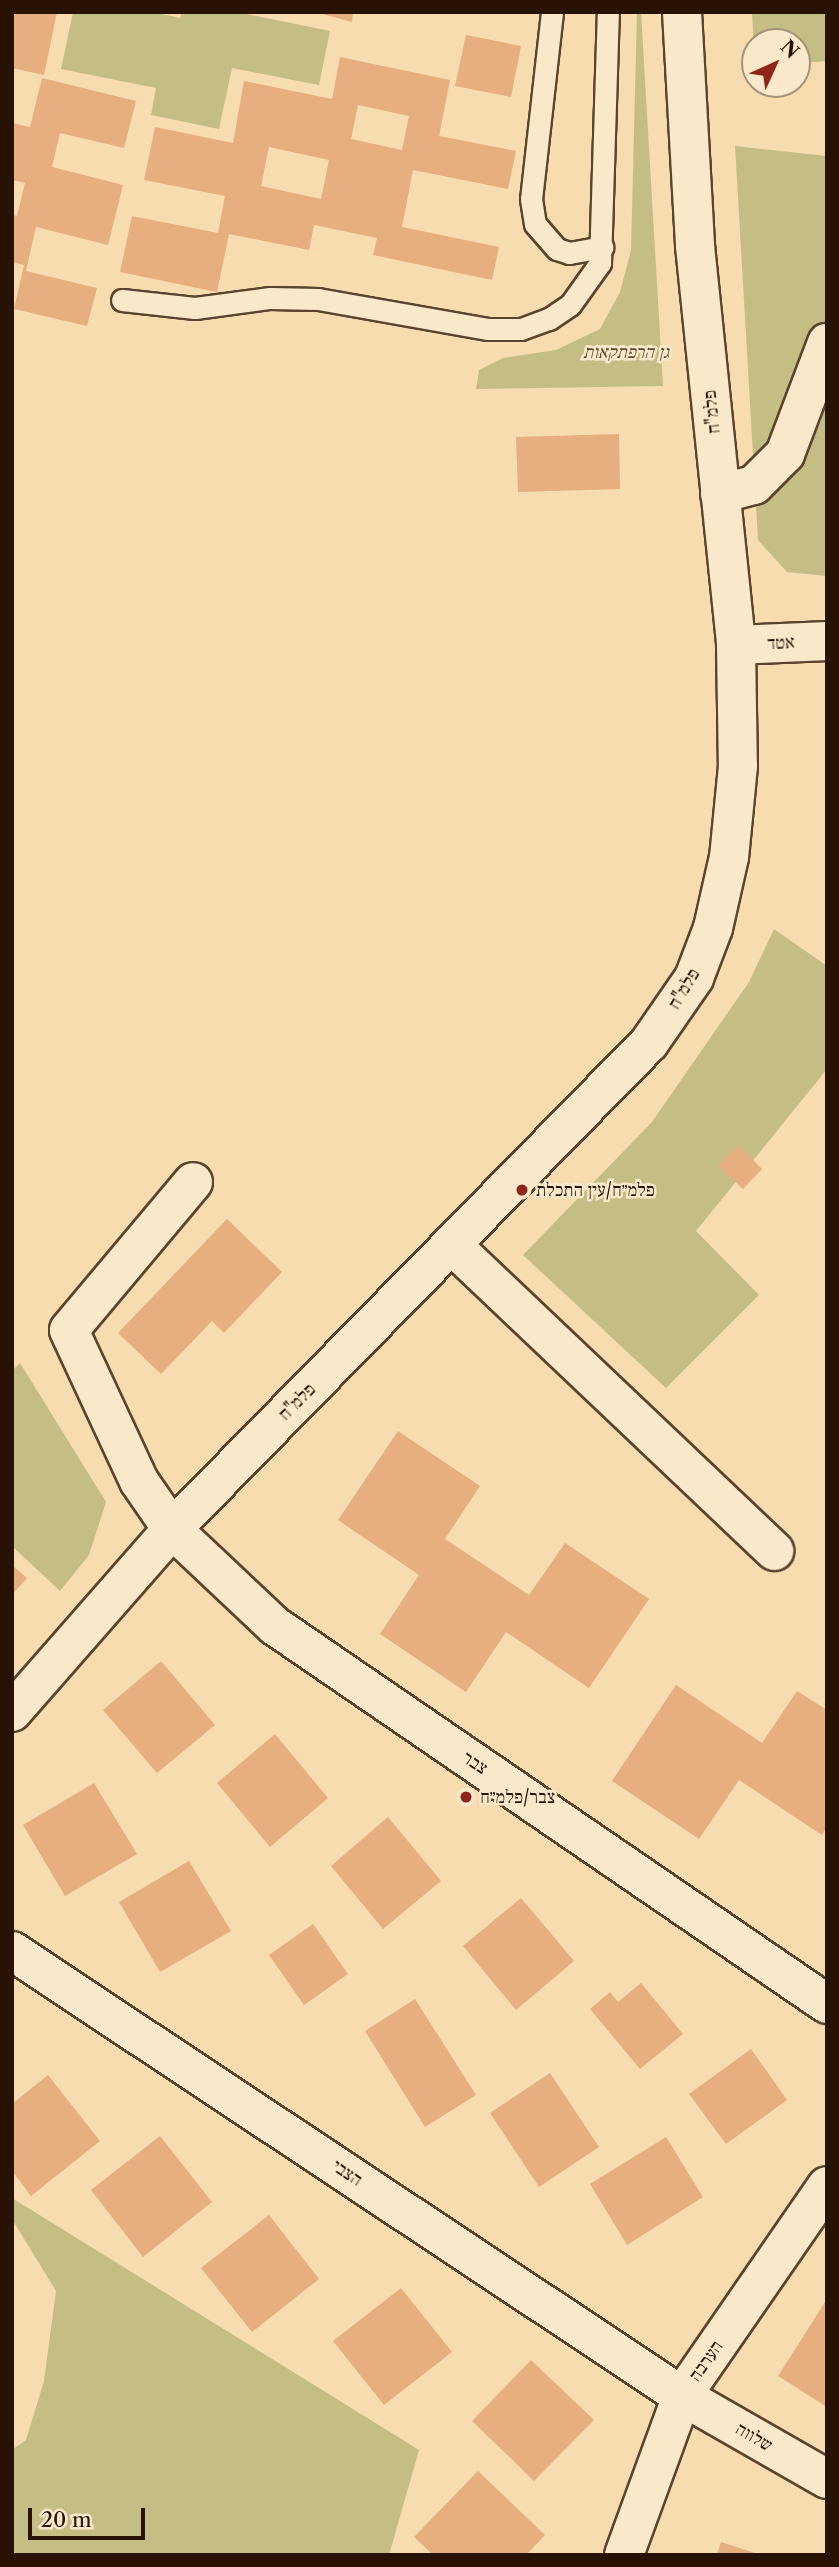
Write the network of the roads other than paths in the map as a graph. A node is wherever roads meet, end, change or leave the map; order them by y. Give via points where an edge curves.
1 (552, 12) edge
2 (608, 12) edge
3 (682, 12) edge
4 (602, 247) junction
5 (122, 300) dead end
6 (827, 343) edge
7 (720, 494) junction
8 (827, 640) edge
9 (736, 645) junction
10 (193, 1182) dead end
11 (453, 1246) junction
12 (172, 1529) junction
13 (774, 1551) dead end
14 (12, 1713) edge
15 (12, 1951) edge
16 (827, 2004) edge
17 (827, 2186) edge
18 (682, 2396) junction
19 (827, 2479) edge
20 (624, 2555) edge

1 - 4 lane via 531,199 535,224 556,249 569,253
2 - 4 lane
3 - 7 street, פלמ"ח via 695,246
4 - 5 lane via 600,264 570,305 549,319 521,328 488,329 318,299 270,298 195,308
6 - 7 street via 785,454 754,485
7 - 9 street, פלמ"ח
8 - 9 street, אטד
9 - 11 street, פלמ"ח via 738,766 729,857 713,928 694,978 649,1043
10 - 12 street, צבר via 69,1330 139,1481
11 - 12 street, פלמ"ח
11 - 13 street
12 - 14 street, פלמ"ח
12 - 16 street, צבר via 275,1626
15 - 18 street, הצבי
17 - 18 street, הערבה
18 - 19 street, שלווה
18 - 20 street, הערבה

